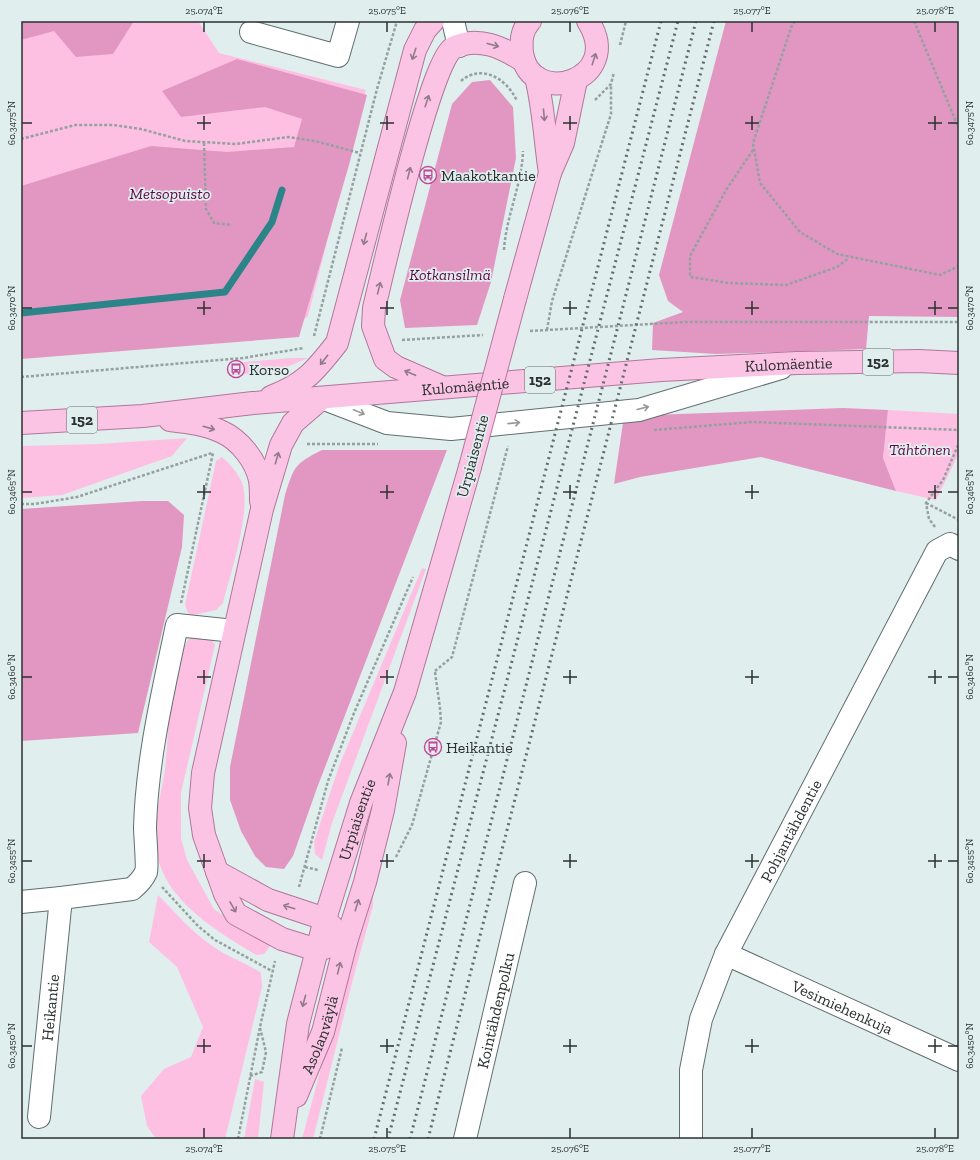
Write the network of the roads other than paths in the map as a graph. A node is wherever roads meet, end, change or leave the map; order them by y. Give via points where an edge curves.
1 (348, 21) edge
2 (433, 21) edge
3 (453, 21) edge
4 (530, 21) edge
5 (593, 24) edge
6 (251, 32) dead end
7 (459, 46) junction
8 (530, 69) junction
9 (576, 80) junction
10 (550, 173) junction
11 (797, 363) junction
12 (959, 363) edge
13 (445, 388) junction
14 (322, 398) junction
15 (253, 403) junction
16 (143, 416) junction
17 (21, 423) edge
18 (262, 509) junction
19 (955, 546) edge
20 (234, 631) junction
21 (405, 692) junction
22 (217, 872) junction
23 (525, 883) dead end
24 (61, 898) junction
25 (21, 902) edge
26 (326, 919) junction
27 (346, 942) junction
28 (318, 950) junction
29 (726, 954) junction
30 (959, 1060) edge
31 (39, 1117) dead end
32 (283, 1131) edge
33 (465, 1139) edge
34 (691, 1139) edge

1 - 6 street via 338,56
2 -> 15 main road via 425,30 415,50 337,343 317,370 306,380 288,390
3 - 7 street
4 - 8 main road, Urpiaisentie via 523,31 521,42
9 -> 5 main road via 587,72 594,62 597,52
7 -> 8 main road via 474,43 490,44 505,49
13 -> 7 main road via 390,364 385,359 373,326 374,308 427,101 447,53
8 - 9 main road via 558,84
8 -> 10 main road, Urpiaisentie via 544,115
9 - 10 main road, Urpiaisentie via 563,143
10 - 21 main road, Urpiaisentie, bridge via 470,467
11 - 12 main road, Kulomäentie / 152
11 - 13 main road, Kulomäentie / 152 via 634,372
14 -> 11 street via 388,423 451,429 639,410
13 - 14 main road, Kulomäentie / 152
14 - 15 main road, Kulomäentie / 152
18 -> 14 main road via 280,445 293,423
15 - 16 main road, Kulomäentie / 152
16 - 17 main road, Kulomäentie / 152
16 -> 18 main road via 194,423 223,432 243,448 253,462 260,479
18 - 20 main road
19 - 29 street, Pohjantähdentie via 937,551
20 - 22 main road via 203,773 200,808 204,835
20 - 24 street via 177,625 153,743 146,801 146,871 141,881 132,889
21 - 26 main road, Urpiaisentie via 361,803
27 -> 21 main road, Urpiaisentie via 365,882 383,810
26 -> 22 main road via 268,900
22 -> 28 main road via 236,914 278,937
23 - 33 street, Kointähdenpolku
24 - 25 street
24 - 31 street, Heikantie
26 - 27 main road
26 - 28 main road, Urpiaisentie
27 - 28 main road
32 -> 27 main road, Asolanväylä via 323,1032
28 -> 32 main road, Asolanväylä via 298,1024
29 - 30 street, Vesimiehenkuja
29 - 34 street, Pohjantähdentie via 701,1018 693,1062

